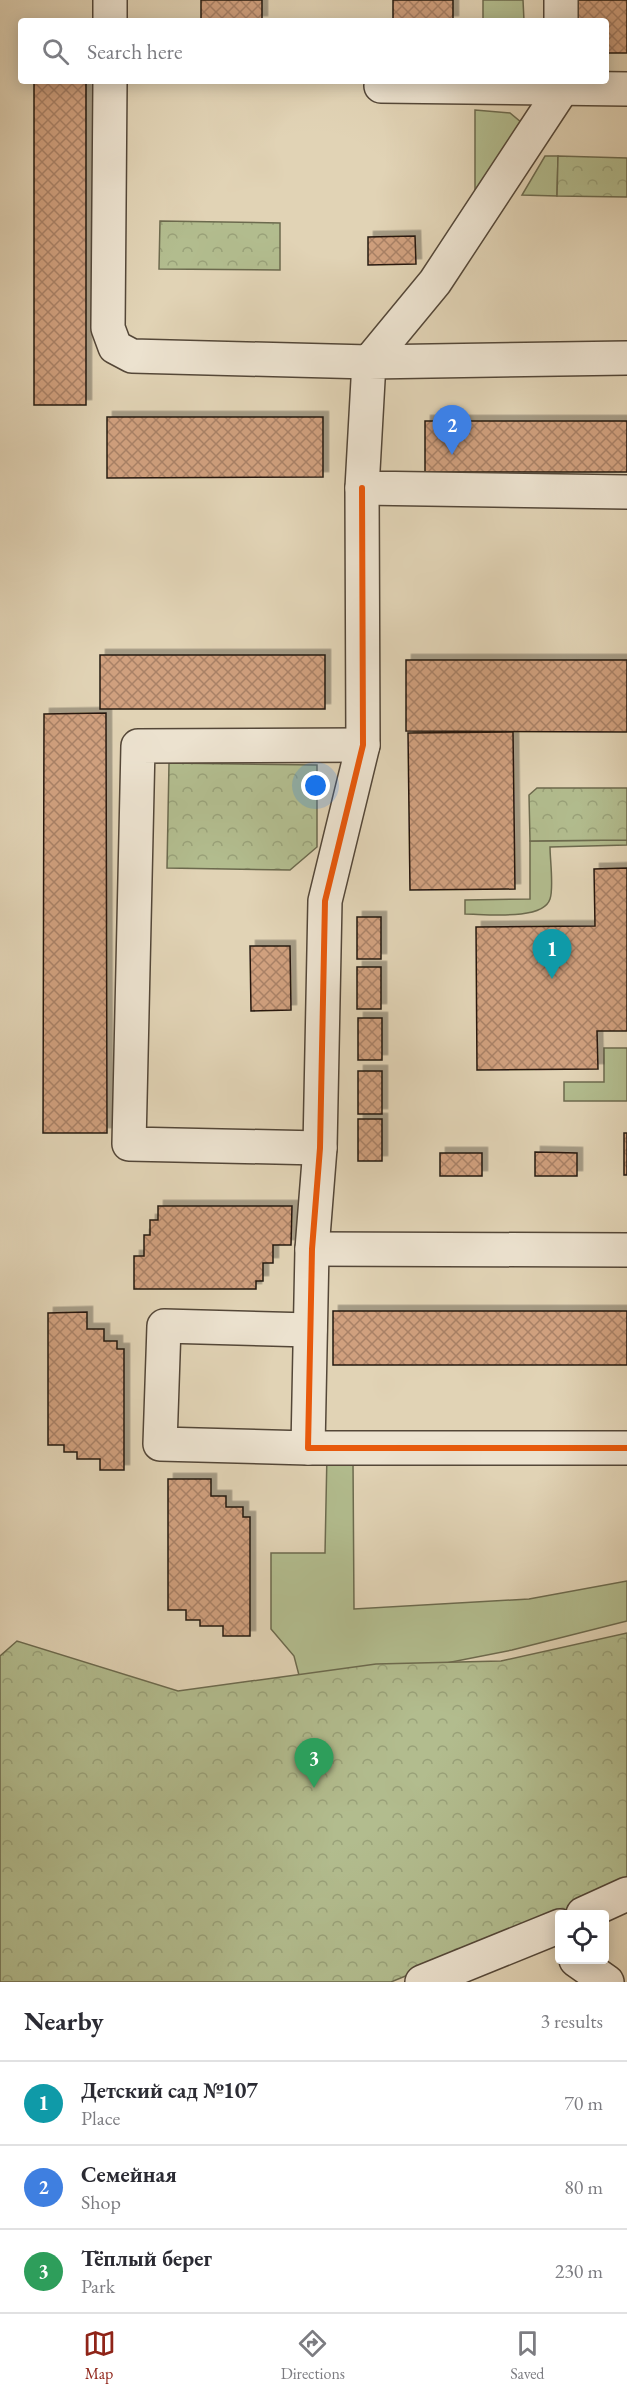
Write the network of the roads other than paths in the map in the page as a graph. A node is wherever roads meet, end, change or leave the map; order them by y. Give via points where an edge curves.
1 (110, 0) edge
2 (561, 0) edge
3 (110, 18) edge
4 (561, 18) edge
5 (110, 84) edge
6 (562, 85) edge
7 (381, 86) dead end
8 (627, 89) edge
9 (627, 358) edge
10 (369, 362) junction
11 (362, 488) junction
12 (627, 492) edge
13 (363, 745) junction
14 (320, 1148) junction
15 (312, 1249) junction
16 (627, 1250) edge
17 (310, 1330) junction
18 (308, 1448) junction
19 (627, 1448) edge
20 (627, 1894) edge
21 (592, 1910) edge
22 (553, 1936) edge
23 (583, 1964) edge
24 (422, 1982) edge
25 (606, 1982) edge

1 - 3 street
2 - 4 street
5 - 10 street via 108,328 115,347 132,356
6 - 7 street
6 - 8 street
6 - 10 street via 435,282
9 - 10 street
10 - 11 street
11 - 12 street
11 - 13 street
13 - 14 street via 325,901
13 - 14 street via 138,746 129,1144
14 - 15 street
15 - 16 street
15 - 17 street
17 - 18 street
17 - 18 street via 164,1326 160,1444
18 - 19 street
20 - 21 street
22 - 24 street
23 - 25 street

